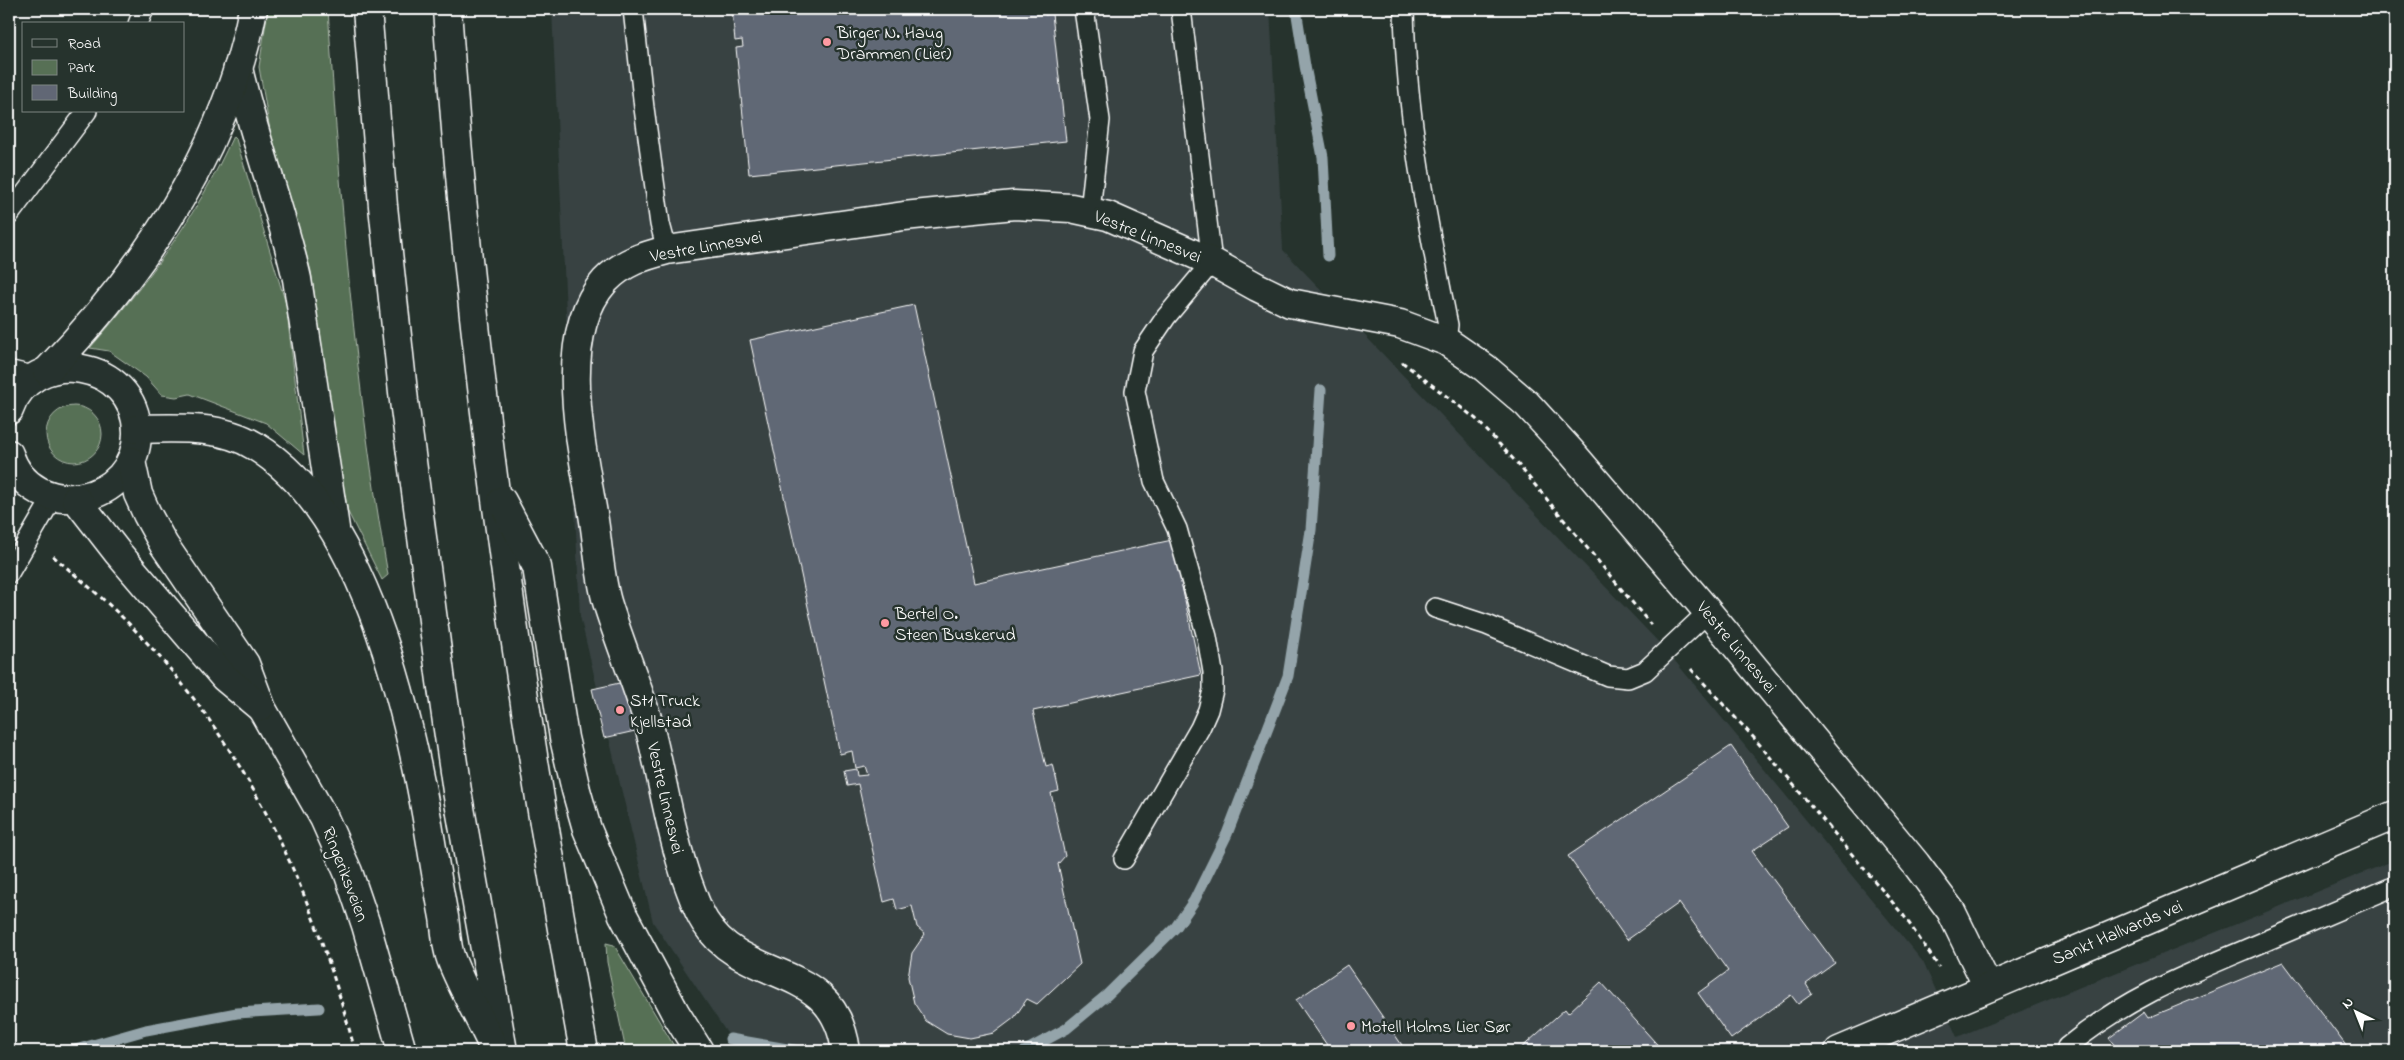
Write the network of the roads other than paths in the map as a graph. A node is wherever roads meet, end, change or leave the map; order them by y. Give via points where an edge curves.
1 (144, 9) edge
2 (254, 9) edge
3 (367, 9) edge
4 (447, 9) edge
5 (634, 9) edge
6 (1084, 9) edge
7 (1181, 9) edge
8 (1404, 9) edge
9 (139, 22) edge
10 (238, 68) junction
11 (86, 112) edge
12 (1090, 211) junction
13 (9, 215) edge
14 (667, 250) junction
15 (1212, 262) junction
16 (1446, 341) junction
17 (29, 375) edge
18 (9, 410) edge
19 (137, 429) junction
20 (9, 454) edge
21 (131, 461) junction
22 (492, 482) junction
23 (64, 498) junction
24 (337, 534) junction
25 (9, 573) edge
26 (1436, 608) dead end
27 (1708, 612) junction
28 (262, 709) junction
29 (2395, 815) edge
30 (1124, 859) dead end
31 (2395, 886) edge
32 (1988, 987) junction
33 (2067, 1047) dead end
34 (402, 1051) edge
35 (496, 1051) edge
36 (503, 1051) edge
37 (584, 1051) edge
38 (699, 1051) edge
39 (846, 1051) edge
40 (1838, 1051) edge

1 - 9 lane
2 - 10 main road
3 - 36 main road via 383,206 404,401 457,791
4 - 22 main road via 453,102
5 - 14 lane via 644,108 660,224
6 - 12 lane via 1100,120
7 - 15 lane
8 - 16 lane via 1406,76 1425,211 1448,325
10 - 17 main road via 219,123 195,176 128,278 94,320
10 - 24 main road via 297,279
11 - 13 lane
12 - 14 main road, Vestre Linnesvei via 1014,205 904,216
12 - 15 main road, Vestre Linnesvei
14 - 39 main road, Vestre Linnesvei via 634,259 605,281 594,296 581,331 575,384 578,423 607,600 647,719 676,848 696,904 728,949 810,987 824,998 844,1030
15 - 16 main road, Vestre Linnesvei via 1290,303 1400,324
15 - 30 lane via 1166,317 1143,351 1135,391 1154,482 1176,529 1207,637 1213,690 1200,728
16 - 27 main road, Vestre Linnesvei via 1485,368 1527,404
17 - 18 main road
17 - 19 main road via 64,367 82,367 106,378 126,396 134,412
19 - 21 main road
19 - 24 main road via 202,430 255,446 303,488
20 - 23 main road via 21,477 36,489
21 - 23 main road via 118,480 98,494
21 - 28 main road, Ringeriksveien via 138,494 147,514 164,545 245,664
22 - 37 main road via 560,921
22 - 38 main road via 537,567 564,738 588,829 623,915
23 - 25 lane via 28,537
23 - 28 main road, Ringeriksveien via 118,553 224,677
24 - 35 main road via 379,628 403,707 451,958
26 - 27 lane via 1486,625 1608,676 1628,678 1645,670
27 - 32 main road, Vestre Linnesvei via 1951,911
28 - 34 main road, Ringeriksveien via 324,818 348,872
29 - 32 main road, Sankt Hallvards vei
31 - 33 lane via 2140,997 2097,1022
32 - 40 main road, Sankt Hallvards vei

